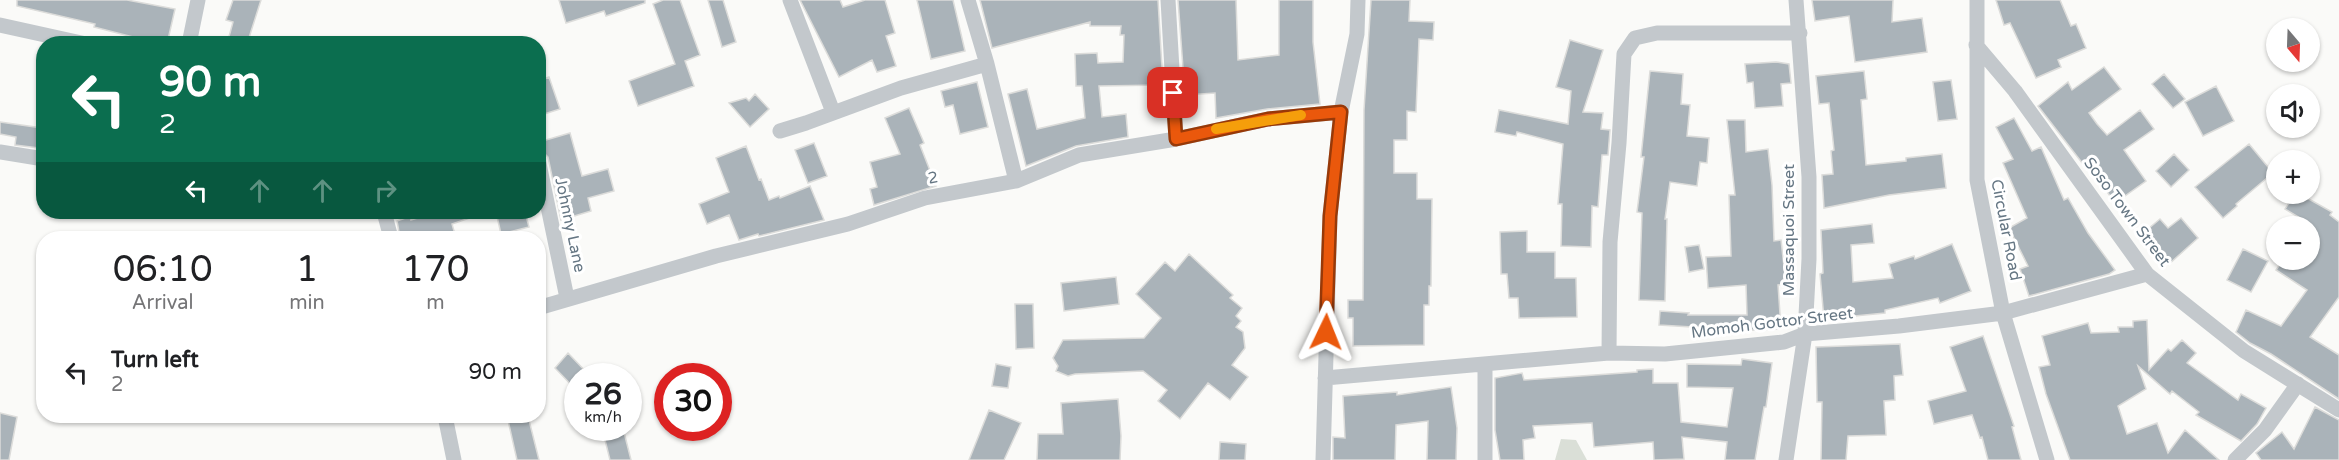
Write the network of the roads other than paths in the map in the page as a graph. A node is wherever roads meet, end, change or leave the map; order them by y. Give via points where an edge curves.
1 (198, 0) edge
2 (790, 0) edge
3 (968, 0) edge
4 (1168, 0) edge
5 (1358, 0) edge
6 (1796, 0) edge
7 (1977, 0) edge
8 (0, 25) edge
9 (1800, 33) junction
10 (50, 36) edge
11 (191, 36) edge
12 (1976, 45) junction
13 (987, 64) junction
14 (833, 112) junction
15 (1341, 112) junction
16 (780, 131) dead end
17 (1176, 139) junction
18 (0, 152) edge
19 (36, 158) edge
20 (1016, 181) junction
21 (546, 197) edge
22 (2147, 274) junction
23 (567, 298) junction
24 (546, 305) edge
25 (2003, 313) junction
26 (1805, 334) junction
27 (1609, 353) junction
28 (1485, 366) junction
29 (1324, 378) junction
30 (2298, 384) junction
31 (2339, 410) edge
32 (446, 423) edge
33 (454, 460) edge
34 (1323, 460) edge
35 (1485, 460) edge
36 (1786, 460) edge
37 (2047, 460) edge
38 (2235, 460) edge

1 - 11 street
2 - 14 street
3 - 13 street
4 - 17 street
5 - 15 street via 1357,34
6 - 9 street, Massaquoi Street
7 - 12 street, Circular Road
8 - 10 street
9 - 26 street, Massaquoi Street via 1809,177
9 - 27 street via 1657,33 1635,38 1623,54 1610,242
12 - 22 street, Soso Town Street via 2015,91
12 - 25 street, Circular Road via 1977,180
13 - 14 street
13 - 20 street
14 - 16 street
15 - 17 street, 2 via 1268,119
15 - 29 street via 1330,216
17 - 20 street, 2 via 1079,155
18 - 19 street
20 - 23 street, 2 via 925,198 848,224
21 - 23 street, Johnny Lane
22 - 25 street, Momoh Gottor Street
22 - 30 street, Soso Town Street via 2244,351
23 - 24 street, 2
25 - 26 street, Momoh Gottor Street
25 - 37 street, Circular Road
26 - 27 street, Momoh Gottor Street via 1784,342 1665,354
26 - 36 street, Massaquoi Street
27 - 28 street, Momoh Gottor Street
28 - 29 street, Momoh Gottor Street
28 - 35 street
29 - 34 street
30 - 31 street, Soso Town Street
30 - 38 street via 2265,430
32 - 33 street

